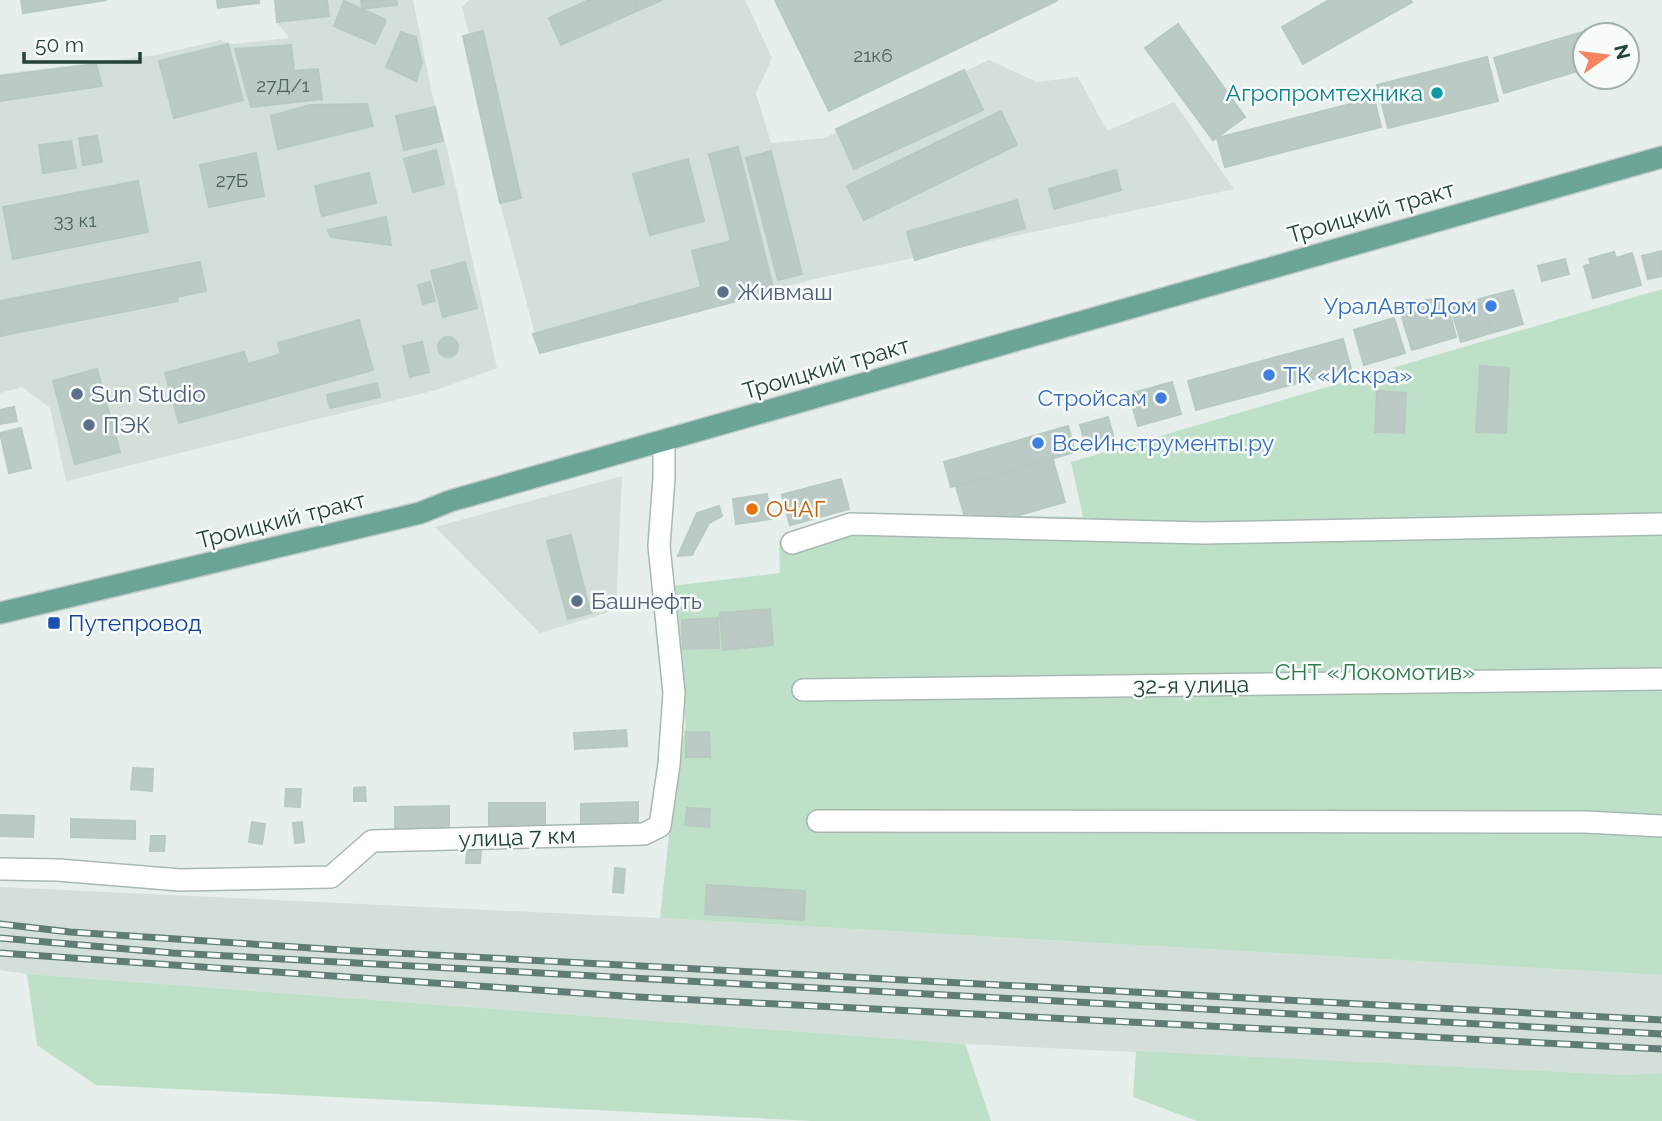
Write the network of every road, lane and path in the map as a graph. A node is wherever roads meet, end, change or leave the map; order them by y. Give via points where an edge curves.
1 (1662, 158) edge
2 (664, 442) junction
3 (1662, 524) edge
4 (792, 543) dead end
5 (0, 613) edge
6 (1662, 678) edge
7 (803, 690) dead end
8 (818, 821) dead end
9 (1662, 826) edge
10 (0, 869) edge

1 - 2 main road, Троицкий тракт
2 - 5 main road, Троицкий тракт via 420,513
2 - 10 street, улица 7 км via 659,546 674,693 660,826 644,834 372,841 331,877 180,880
3 - 4 street via 1203,533 851,524
6 - 7 street, 32-я улица
8 - 9 street via 1586,822

